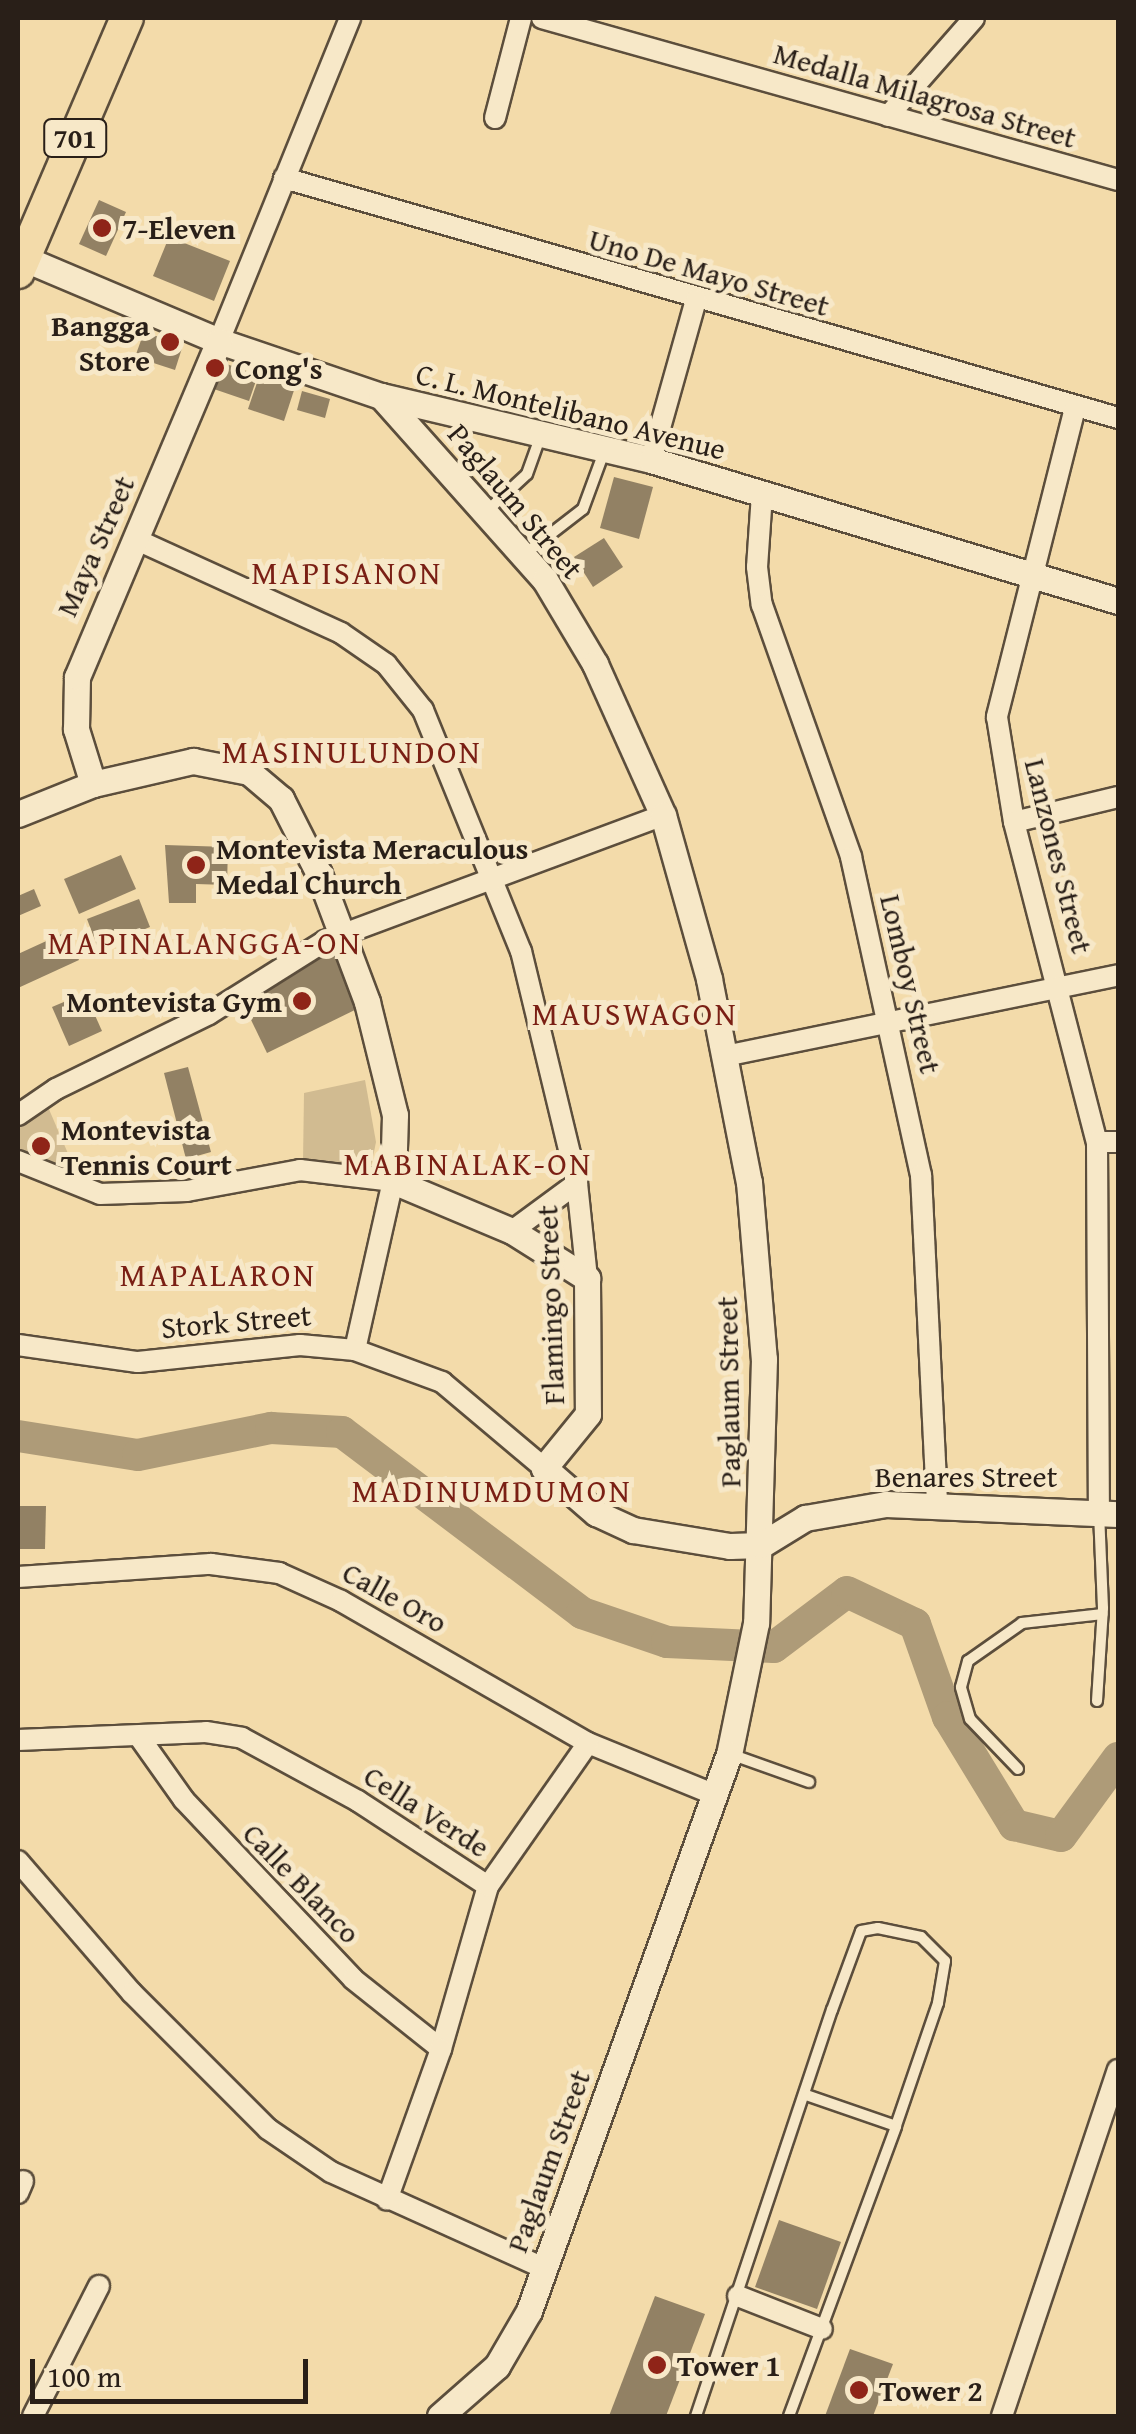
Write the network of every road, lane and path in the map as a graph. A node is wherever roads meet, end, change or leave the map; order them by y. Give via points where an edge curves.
1 (126, 18) edge
2 (350, 18) edge
3 (521, 18) edge
4 (542, 18) edge
5 (974, 18) edge
6 (888, 116) junction
7 (495, 118) dead end
8 (284, 178) junction
9 (1118, 180) edge
10 (20, 262) edge
11 (696, 300) junction
12 (219, 341) junction
13 (381, 396) junction
14 (1075, 408) junction
15 (1118, 416) edge
16 (541, 434) junction
17 (605, 449) junction
18 (651, 460) junction
19 (762, 494) junction
20 (487, 512) junction
21 (135, 539) junction
22 (525, 554) junction
23 (1028, 576) junction
24 (1118, 601) edge
25 (94, 784) junction
26 (1118, 798) edge
27 (18, 814) edge
28 (663, 816) junction
29 (1014, 822) junction
30 (495, 875) junction
31 (342, 934) junction
32 (1118, 976) edge
33 (1060, 983) junction
34 (890, 1018) junction
35 (725, 1056) junction
36 (18, 1115) edge
37 (1097, 1142) junction
38 (1118, 1142) edge
39 (18, 1161) edge
40 (393, 1180) junction
41 (577, 1183) junction
42 (512, 1231) junction
43 (587, 1278) junction
44 (18, 1345) edge
45 (1110, 1348) edge
46 (355, 1350) junction
47 (544, 1468) junction
48 (936, 1502) junction
49 (1109, 1513) edge
50 (761, 1544) junction
51 (18, 1576) edge
52 (1102, 1614) junction
53 (1097, 1701) dead end
54 (140, 1738) junction
55 (18, 1740) edge
56 (588, 1742) junction
57 (729, 1754) junction
58 (1018, 1769) dead end
59 (809, 1782) dead end
60 (713, 1794) junction
61 (18, 1861) edge
62 (488, 1886) junction
63 (441, 2049) junction
64 (1118, 2070) edge
65 (806, 2095) junction
66 (896, 2126) junction
67 (387, 2200) junction
68 (544, 2268) junction
69 (98, 2286) dead end
70 (738, 2296) junction
71 (822, 2329) junction
72 (33, 2416) edge
73 (440, 2416) edge
74 (696, 2416) edge
75 (790, 2416) edge
76 (1002, 2416) edge

1 - 10 main road, 701
2 - 8 street
3 - 7 street
4 - 6 street, Medalla Milagrosa Street
5 - 6 street
6 - 9 street, Medalla Milagrosa Street
8 - 11 street, Uno De Mayo Street
8 - 12 street
10 - 12 street, C. L. Montelibano Avenue
11 - 14 street, Uno De Mayo Street
11 - 18 street
12 - 13 street, C. L. Montelibano Avenue
12 - 21 street, Maya Street
13 - 16 street, C. L. Montelibano Avenue
13 - 20 street, Paglaum Street
14 - 15 street, Uno De Mayo Street
14 - 23 street, Lanzones Street
16 - 17 street, C. L. Montelibano Avenue
16 - 20 lane via 527,474
17 - 18 street, C. L. Montelibano Avenue
17 - 22 lane via 583,509
18 - 19 street, C. L. Montelibano Avenue
19 - 23 street, C. L. Montelibano Avenue
19 - 34 street, Lomboy Street via 762,605 851,857
20 - 22 street, Paglaum Street
21 - 25 street, Maya Street via 77,677 76,729
21 - 30 street, Flamingo Street via 341,633 386,664 436,733
22 - 28 street, Paglaum Street via 573,622
23 - 24 street, C. L. Montelibano Avenue
23 - 29 street, Lanzones Street via 997,717
25 - 27 street
25 - 31 street via 193,761 232,766 267,783 304,844
26 - 29 street
28 - 30 street
28 - 35 street, Paglaum Street
29 - 33 street, Lanzones Street
30 - 31 street
30 - 41 street, Flamingo Street via 535,1000
31 - 36 street
31 - 40 street via 390,1084
32 - 33 street
33 - 34 street
33 - 37 street, Lanzones Street
34 - 35 street
34 - 48 street, Lomboy Street via 921,1175
35 - 50 street, Paglaum Street via 749,1182 760,1292
37 - 38 street
37 - 45 street, Lanzones Street
39 - 40 street via 100,1194 187,1191 300,1170
40 - 42 street
40 - 46 street
41 - 42 street
41 - 43 street, Flamingo Street
42 - 43 street
43 - 47 street, Flamingo Street via 588,1414
44 - 46 street, Stork Street via 138,1362 300,1345
45 - 49 street, Lanzones Street
46 - 47 street, Stork Street via 442,1382
47 - 50 street, Stork Street via 596,1513 623,1526 693,1543
48 - 49 street, Benares Street
48 - 50 street, Benares Street via 805,1518
49 - 52 lane
50 - 57 street, Paglaum Street via 756,1623
51 - 56 street, Calle Oro via 210,1564 279,1573 341,1600
52 - 53 lane
52 - 58 lane via 1022,1622 968,1662 961,1686 970,1719
54 - 55 street, Cella Verde
54 - 62 street, Cella Verde via 206,1732 242,1738 358,1801
54 - 63 street, Calle Blanco via 184,1800 353,1979
56 - 60 street, Calle Oro
56 - 62 street
57 - 59 lane
57 - 60 street, Paglaum Street
60 - 68 street, Paglaum Street
61 - 67 street via 132,1993 268,2129
62 - 63 street, Cella Verde
63 - 67 street, Cella Verde
64 - 76 street
65 - 66 lane
65 - 66 lane via 861,1931 888,1928 921,1937 943,1952 944,1975
65 - 70 lane
66 - 71 lane
67 - 68 street
68 - 73 street, Paglaum Street via 512,2348
69 - 72 street
70 - 71 street
70 - 74 lane
71 - 75 lane

